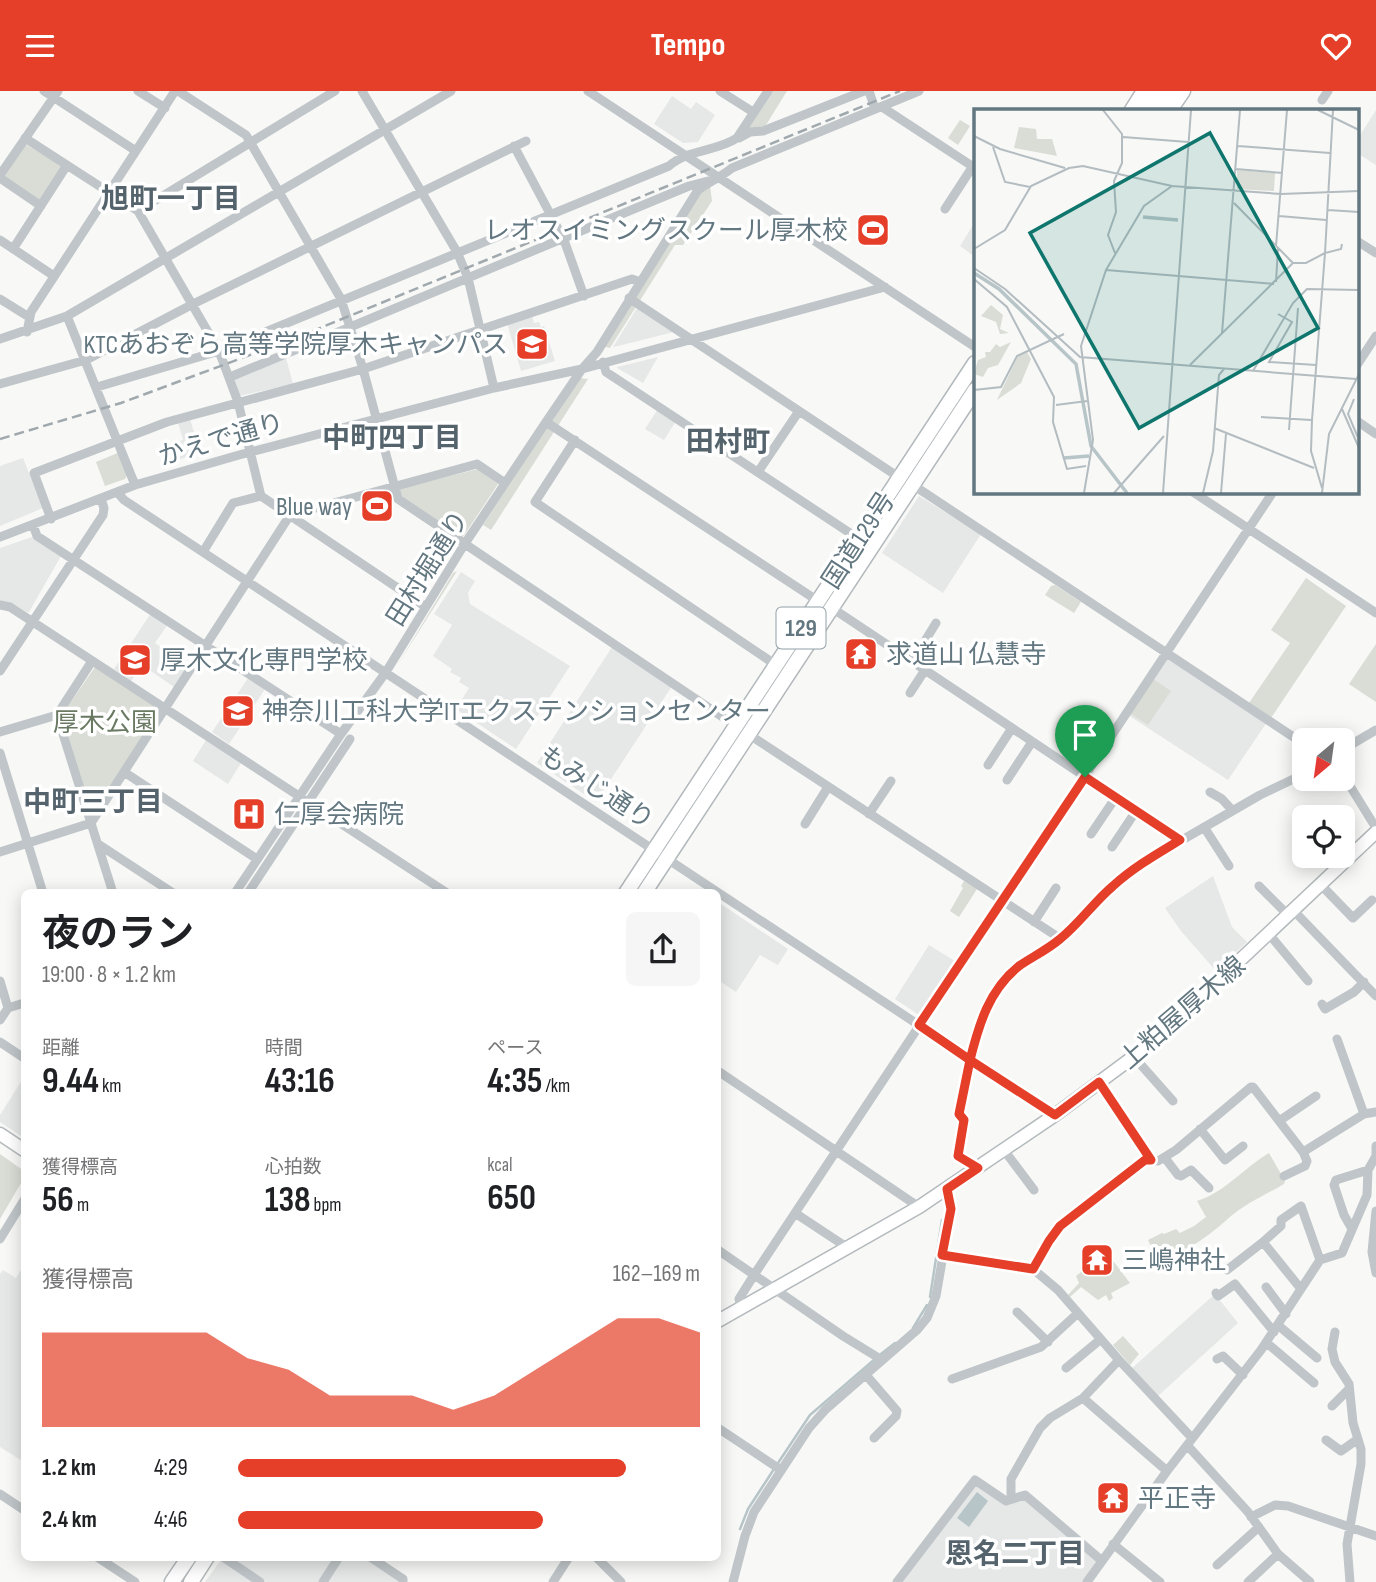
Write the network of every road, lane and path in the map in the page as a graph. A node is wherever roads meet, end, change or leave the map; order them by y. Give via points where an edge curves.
1 (138, 91) edge
2 (177, 91) edge
3 (335, 91) edge
4 (362, 91) edge
5 (451, 91) edge
6 (588, 91) edge
7 (720, 91) edge
8 (768, 91) edge
9 (863, 91) edge
10 (919, 91) edge
11 (1157, 91) edge
12 (1171, 91) edge
13 (1183, 91) edge
14 (52, 93) edge
15 (320, 94) edge
16 (1140, 97) edge
17 (165, 108) junction
18 (879, 108) junction
19 (1159, 109) edge
20 (1171, 109) edge
21 (753, 112) junction
22 (386, 130) junction
23 (24, 138) junction
24 (737, 138) junction
25 (249, 141) junction
26 (526, 141) dead end
27 (514, 146) junction
28 (136, 151) junction
29 (685, 155) junction
30 (67, 165) junction
31 (974, 167) edge
32 (0, 176) edge
33 (720, 178) junction
34 (278, 192) junction
35 (109, 193) junction
36 (423, 193) junction
37 (41, 206) junction
38 (950, 206) dead end
39 (138, 211) junction
40 (549, 214) junction
41 (0, 240) edge
42 (564, 240) junction
43 (1358, 242) edge
44 (311, 248) junction
45 (13, 249) junction
46 (1375, 251) edge
47 (457, 252) junction
48 (167, 259) junction
49 (54, 276) junction
50 (468, 278) junction
51 (640, 282) junction
52 (885, 287) junction
53 (584, 296) junction
54 (629, 298) junction
55 (0, 299) edge
56 (341, 299) junction
57 (192, 304) junction
58 (29, 317) junction
59 (67, 317) junction
60 (351, 326) junction
61 (480, 330) junction
62 (27, 332) junction
63 (1376, 336) edge
64 (689, 338) junction
65 (0, 339) edge
66 (974, 346) edge
67 (219, 351) junction
68 (86, 360) junction
69 (603, 362) junction
70 (1358, 363) edge
71 (974, 365) edge
72 (363, 369) junction
73 (582, 369) junction
74 (230, 377) junction
75 (0, 384) edge
76 (97, 387) junction
77 (494, 388) junction
78 (974, 391) edge
79 (238, 402) junction
80 (799, 411) junction
81 (375, 418) junction
82 (546, 422) junction
83 (1358, 422) edge
84 (1376, 434) edge
85 (575, 440) junction
86 (119, 441) junction
87 (250, 452) junction
88 (758, 473) junction
89 (906, 481) junction
90 (505, 483) junction
91 (135, 485) junction
92 (393, 486) junction
93 (117, 492) junction
94 (1195, 493) edge
95 (1272, 493) edge
96 (261, 496) junction
97 (101, 499) junction
98 (289, 515) junction
99 (51, 519) junction
100 (33, 525) junction
101 (1249, 529) junction
102 (0, 537) edge
103 (859, 539) junction
104 (464, 545) junction
105 (203, 552) junction
106 (74, 559) junction
107 (247, 581) junction
108 (825, 604) junction
109 (0, 605) edge
110 (426, 607) junction
111 (1376, 613) edge
112 (33, 622) junction
113 (936, 623) dead end
114 (205, 646) junction
115 (1166, 652) junction
116 (92, 661) junction
117 (912, 661) junction
118 (776, 665) junction
119 (0, 670) edge
120 (925, 670) junction
121 (386, 672) junction
122 (910, 693) dead end
123 (165, 708) junction
124 (57, 715) junction
125 (1012, 729) junction
126 (742, 730) junction
127 (1376, 730) edge
128 (0, 732) edge
129 (1292, 736) edge
130 (345, 737) junction
131 (1032, 742) junction
132 (1355, 742) edge
133 (0, 753) edge
134 (988, 765) dead end
135 (124, 772) junction
136 (1085, 777) junction
137 (1007, 779) dead end
138 (1292, 780) edge
139 (891, 781) dead end
140 (828, 787) junction
141 (1353, 791) edge
142 (1210, 792) dead end
143 (1116, 797) junction
144 (303, 798) junction
145 (1232, 810) junction
146 (1136, 811) junction
147 (869, 814) junction
148 (91, 823) junction
149 (805, 824) dead end
150 (1204, 827) junction
151 (1376, 830) edge
152 (1091, 834) dead end
153 (1180, 840) junction
154 (28, 844) junction
155 (98, 844) junction
156 (1112, 847) dead end
157 (0, 852) edge
158 (661, 854) junction
159 (257, 859) junction
160 (1229, 866) dead end
161 (1321, 884) junction
162 (1056, 888) dead end
163 (1262, 888) dead end
164 (43, 889) edge
165 (112, 889) edge
166 (167, 889) edge
167 (238, 889) edge
168 (250, 889) edge
169 (441, 889) edge
170 (630, 889) edge
171 (646, 889) edge
172 (714, 889) edge
173 (721, 894) edge
174 (1372, 899) edge
175 (1003, 901) junction
176 (1291, 913) junction
177 (1034, 922) junction
178 (1269, 934) junction
179 (1061, 939) junction
180 (0, 981) edge
181 (1308, 981) dead end
182 (1364, 982) junction
183 (1376, 996) edge
184 (21, 1004) edge
185 (8, 1008) junction
186 (1325, 1010) dead end
187 (0, 1020) edge
188 (919, 1025) junction
189 (0, 1042) edge
190 (1336, 1043) dead end
191 (21, 1056) edge
192 (1134, 1057) junction
193 (970, 1060) junction
194 (721, 1073) edge
195 (1099, 1082) junction
196 (1316, 1096) dead end
197 (1169, 1101) dead end
198 (1376, 1112) edge
199 (1364, 1114) junction
200 (1055, 1115) junction
201 (1279, 1121) junction
202 (1200, 1129) junction
203 (0, 1134) edge
204 (1376, 1146) edge
205 (21, 1148) edge
206 (1242, 1149) dead end
207 (837, 1150) junction
208 (1004, 1150) junction
209 (1303, 1152) junction
210 (1376, 1156) edge
211 (1165, 1158) junction
212 (1151, 1160) junction
213 (978, 1168) junction
214 (1368, 1170) junction
215 (1284, 1176) dead end
216 (1209, 1188) dead end
217 (947, 1189) junction
218 (1034, 1190) dead end
219 (21, 1206) edge
220 (919, 1207) junction
221 (1376, 1211) edge
222 (795, 1213) junction
223 (1352, 1229) junction
224 (0, 1239) edge
225 (1263, 1242) junction
226 (848, 1248) junction
227 (721, 1252) edge
228 (942, 1255) junction
229 (1320, 1260) junction
230 (1033, 1269) junction
231 (1227, 1270) dead end
232 (1376, 1273) edge
233 (754, 1275) junction
234 (1266, 1287) dead end
235 (775, 1289) junction
236 (1301, 1289) junction
237 (1216, 1293) dead end
238 (741, 1308) junction
239 (1017, 1312) dead end
240 (1078, 1313) junction
241 (1286, 1314) junction
242 (721, 1319) edge
243 (1276, 1329) junction
244 (1335, 1332) dead end
245 (1101, 1339) junction
246 (1048, 1342) junction
247 (1267, 1343) junction
248 (1311, 1355) dead end
249 (1217, 1359) dead end
250 (883, 1360) junction
251 (1119, 1360) junction
252 (1066, 1368) dead end
253 (866, 1375) junction
254 (955, 1375) dead end
255 (1243, 1375) junction
256 (1309, 1381) dead end
257 (1349, 1389) junction
258 (1083, 1398) junction
259 (1332, 1406) dead end
260 (721, 1429) edge
261 (874, 1438) dead end
262 (1358, 1439) junction
263 (1326, 1440) dead end
264 (1190, 1442) junction
265 (782, 1470) junction
266 (1167, 1471) junction
267 (0, 1494) edge
268 (1011, 1499) junction
269 (21, 1508) edge
270 (1251, 1517) junction
271 (1259, 1527) junction
272 (1348, 1528) junction
273 (1376, 1536) edge
274 (1113, 1544) junction
275 (1278, 1554) junction
276 (1101, 1560) junction
277 (103, 1561) edge
278 (179, 1561) edge
279 (201, 1561) edge
280 (202, 1561) edge
281 (229, 1561) edge
282 (336, 1561) edge
283 (376, 1561) edge
284 (566, 1561) edge
285 (600, 1561) edge
286 (1217, 1565) dead end
287 (608, 1569) junction
288 (135, 1582) edge
289 (171, 1582) edge
290 (191, 1582) edge
291 (260, 1582) edge
292 (323, 1582) edge
293 (403, 1582) edge
294 (553, 1582) edge
295 (606, 1582) edge
296 (621, 1582) edge
297 (733, 1582) edge
298 (897, 1582) edge
299 (1087, 1582) edge
300 (1160, 1582) edge
301 (1248, 1582) edge
302 (1310, 1582) edge
303 (1350, 1582) edge

1 - 17 street
2 - 17 street
2 - 25 street
3 - 15 street
4 - 22 street
5 - 22 street
6 - 29 street
7 - 21 street
8 - 21 street
9 - 18 street
9 - 24 street
10 - 18 street
11 - 16 highway
12 - 19 highway
13 - 20 highway
14 - 23 street
14 - 28 street
15 - 25 street
17 - 28 street
18 - 31 street
18 - 33 street via 732,168
21 - 24 street
22 - 34 street
22 - 36 street
23 - 30 street
23 - 32 street
24 - 29 street
25 - 34 street
25 - 39 street
26 - 27 street
27 - 36 street
27 - 40 street
28 - 35 street
29 - 33 street
29 - 40 street via 669,166
30 - 35 street
30 - 37 street
31 - 38 street
32 - 37 street
33 - 42 street via 689,186
33 - 51 street, 田村堀通り via 698,190
33 - 52 street
34 - 44 street
34 - 48 street
35 - 39 street
35 - 49 street
36 - 44 street
36 - 47 street
37 - 45 street
39 - 48 street
40 - 42 street
40 - 47 street
41 - 45 street
42 - 50 street
42 - 53 street
43 - 46 street
44 - 56 street
44 - 57 street
45 - 49 street
47 - 50 street
47 - 56 street
48 - 57 street
48 - 59 street
49 - 58 street
50 - 60 street
50 - 61 street
51 - 53 street via 632,279
51 - 54 street, 田村堀通り
52 - 64 street, かえで通り
52 - 66 street
53 - 61 street
54 - 64 street
54 - 73 street, 田村堀通り
55 - 58 street
56 - 60 street
56 - 67 street
57 - 67 street
57 - 68 street
58 - 62 street
59 - 62 street
59 - 68 street
60 - 72 street
60 - 74 street
61 - 72 street
61 - 77 street
62 - 65 street
63 - 70 street
64 - 69 street, かえで通り
64 - 80 street
67 - 74 street
67 - 76 street
68 - 75 street
68 - 76 street
69 - 73 street, かえで通り
69 - 88 street via 606,372 746,470
71 - 89 highway, 国道129号 / 129
72 - 79 street
72 - 81 street
73 - 77 street, かえで通り
73 - 82 street, 田村堀通り
74 - 79 street
76 - 86 street
77 - 81 street, かえで通り
78 - 89 highway, 国道129号 / 129
79 - 86 street
79 - 87 street
80 - 88 street
80 - 89 street
81 - 87 street, かえで通り
81 - 92 street
82 - 85 street
82 - 90 street, 田村堀通り
83 - 84 street
85 - 108 street
85 - 118 street via 535,502
86 - 91 street
86 - 99 street via 34,473
87 - 91 street, かえで通り
87 - 96 street
88 - 103 street
89 - 103 highway, 国道129号 / 129
89 - 108 highway, 国道129号 / 129
89 - 115 street
90 - 92 street via 477,464
90 - 104 street, 田村堀通り
91 - 93 street, かえで通り
92 - 98 street
92 - 104 street via 398,499
93 - 97 street, かえで通り
93 - 105 street, もみじ通り
94 - 101 street
95 - 101 street
96 - 98 street
96 - 105 street via 233,503
97 - 99 street, かえで通り
97 - 106 street via 103,515
98 - 107 street
98 - 110 street
99 - 100 street, かえで通り
100 - 102 street, かえで通り
100 - 106 street via 37,536
101 - 111 street
101 - 115 street
103 - 108 highway, 国道129号 / 129
104 - 110 street, 田村堀通り
104 - 126 street
105 - 107 street, もみじ通り
106 - 112 street
106 - 114 street
107 - 114 street
107 - 121 street, もみじ通り
108 - 117 street
108 - 118 highway, 国道129号 / 129
108 - 126 highway, 国道129号 / 129
109 - 112 street
110 - 121 street, 田村堀通り
112 - 116 street
112 - 119 street
113 - 117 street
114 - 123 street
114 - 130 street
115 - 129 street
115 - 136 street
116 - 123 street
116 - 124 street
117 - 120 street
118 - 126 highway, 国道129号 / 129
120 - 122 street
120 - 125 street
121 - 130 street, 田村堀通り
121 - 158 street, もみじ通り
123 - 135 street
123 - 144 street
124 - 128 street
124 - 148 street
125 - 131 street
125 - 134 street
126 - 140 street
126 - 158 highway, 国道129号 / 129
127 - 132 street
130 - 144 street, 田村堀通り
131 - 136 street
131 - 137 street
133 - 154 street
135 - 148 street
135 - 159 street
136 - 143 street
136 - 175 street
138 - 145 street
139 - 147 street
140 - 147 street
140 - 149 street
141 - 151 street
142 - 145 street
143 - 146 street
143 - 152 street
144 - 159 street, 田村堀通り
144 - 168 street
144 - 169 street
145 - 150 street
146 - 153 street
146 - 156 street
147 - 175 street
148 - 154 street
148 - 155 street
150 - 153 street
150 - 160 street
151 - 161 main road, 上粕屋厚木線
153 - 179 street via 1113,885
154 - 157 street
154 - 164 street
155 - 165 street
155 - 166 street
158 - 170 highway, 国道129号 / 129
158 - 171 highway, 国道129号 / 129
158 - 172 street, もみじ通り
159 - 167 street, 田村堀通り
161 - 174 street via 1356,921
161 - 176 main road, 上粕屋厚木線
162 - 177 street
163 - 176 street
173 - 188 street, もみじ通り
175 - 177 street
175 - 188 street
176 - 178 main road, 上粕屋厚木線
176 - 182 street
177 - 179 street
178 - 181 street
178 - 192 main road, 上粕屋厚木線
179 - 193 street via 1004,981 979,1025
180 - 185 street
182 - 183 street
182 - 186 street
184 - 185 street
185 - 187 street
188 - 193 street, もみじ通り
188 - 207 street
189 - 191 street
190 - 199 street
192 - 195 main road, 上粕屋厚木線
192 - 197 street
193 - 200 street, もみじ通り
193 - 213 street via 959,1114 964,1120 958,1156
194 - 207 street
195 - 200 main road, 上粕屋厚木線
195 - 212 street
196 - 201 street
198 - 199 street
199 - 209 street
200 - 208 main road, 上粕屋厚木線
201 - 202 street via 1251,1087
201 - 209 street
202 - 206 street via 1223,1161
202 - 211 street
203 - 205 main road
204 - 210 street
207 - 220 street
207 - 222 street
208 - 213 main road, 上粕屋厚木線
208 - 218 street
209 - 215 street via 1305,1166
210 - 214 street
211 - 212 street
211 - 216 street via 1178,1175 1194,1168
212 - 230 street via 1145,1160 1060,1226
213 - 217 main road, 上粕屋厚木線
214 - 223 street via 1367,1195
214 - 223 street via 1336,1180 1334,1185
217 - 220 main road, 上粕屋厚木線
217 - 228 street via 951,1209
219 - 224 street
220 - 226 main road, 上粕屋厚木線
221 - 232 street via 1372,1252
222 - 226 street
222 - 233 street
223 - 229 street via 1342,1253
225 - 229 street via 1281,1226 1281,1220 1301,1206
225 - 231 street
225 - 236 street
226 - 235 main road, 上粕屋厚木線
227 - 233 street
228 - 230 street
228 - 250 street via 936,1296 927,1318
229 - 236 street
230 - 240 street
233 - 235 street
233 - 238 street via 739,1299
234 - 241 street
235 - 238 main road, 上粕屋厚木線
235 - 250 street
236 - 241 street
237 - 243 street via 1218,1296 1235,1284
238 - 242 main road, 上粕屋厚木線
239 - 246 street
240 - 245 street
240 - 246 street
241 - 243 street
243 - 247 street
243 - 248 street
244 - 257 street via 1335,1362
245 - 251 street
245 - 252 street
246 - 254 street
247 - 255 street
247 - 256 street
249 - 255 street via 1223,1356
250 - 253 street
251 - 258 street
251 - 264 street
253 - 261 street via 897,1411
253 - 265 street via 818,1417
255 - 264 street
257 - 259 street
257 - 262 street
258 - 266 street
258 - 268 street via 1040,1428 1011,1479
260 - 265 street
262 - 263 street via 1340,1451
262 - 272 street via 1363,1459
264 - 266 street
264 - 270 street
265 - 297 street via 749,1523
266 - 274 street
267 - 269 street
268 - 276 street via 1025,1495
268 - 298 street via 975,1480
270 - 271 street
270 - 272 street via 1275,1505 1288,1506
271 - 275 street
271 - 286 street
272 - 273 street
272 - 303 street
274 - 276 street
274 - 300 street
275 - 301 street
275 - 302 street
276 - 299 street
277 - 288 street
278 - 289 highway
279 - 289 highway
280 - 290 highway
281 - 291 street
282 - 292 street
283 - 293 street
284 - 294 street
285 - 287 street
287 - 295 street
287 - 296 street

